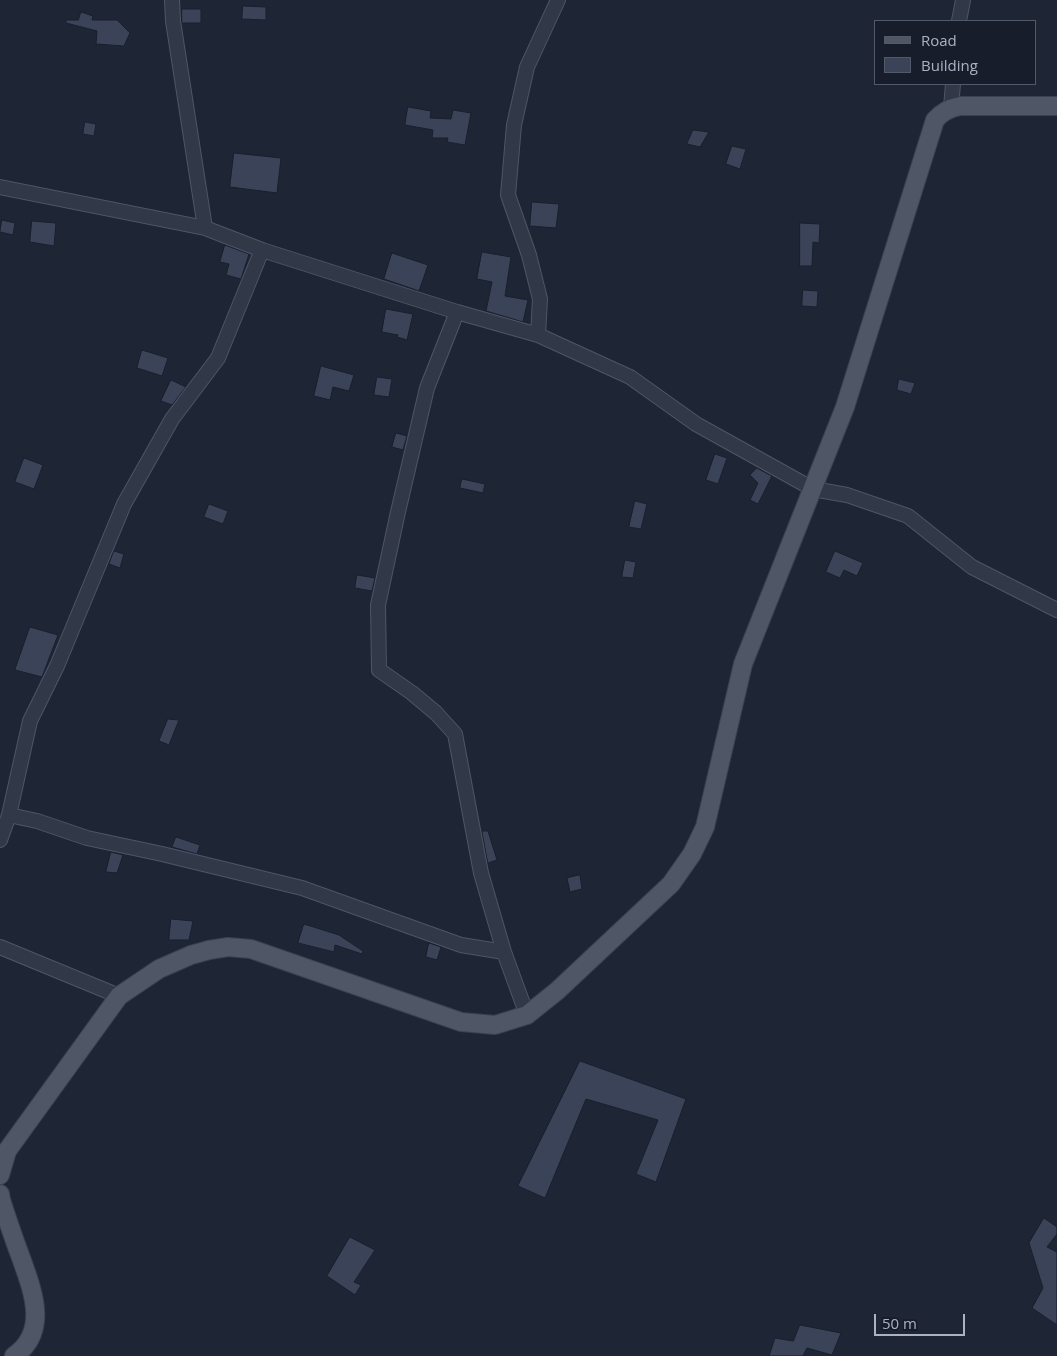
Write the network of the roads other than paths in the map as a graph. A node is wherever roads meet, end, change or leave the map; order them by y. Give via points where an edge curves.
1 (172, 0) edge
2 (558, 0) edge
3 (963, 0) edge
4 (959, 20) edge
5 (954, 85) edge
6 (1057, 106) edge
7 (952, 108) junction
8 (0, 187) edge
9 (205, 228) junction
10 (262, 250) junction
11 (457, 312) junction
12 (538, 335) junction
13 (813, 489) junction
14 (1057, 610) edge
15 (9, 815) junction
16 (0, 840) edge
17 (0, 947) edge
18 (504, 952) junction
19 (119, 996) junction
20 (527, 1015) junction
21 (0, 1175) edge
22 (0, 1194) edge
23 (14, 1356) edge

1 - 9 street
2 - 12 street via 527,67 514,125 508,195 540,299
3 - 4 street
5 - 7 street
6 - 7 main road via 973,105
7 - 13 main road via 942,112 930,133 845,407
8 - 9 street
9 - 10 street
10 - 11 street
10 - 15 street via 218,358 172,419 124,504 57,666 30,721
11 - 12 street
11 - 18 street via 427,388 398,512 378,605 379,670 436,713 455,734 481,873
12 - 13 street via 630,377 696,424
13 - 14 street via 847,495 908,516 972,566
13 - 20 main road via 743,664 705,827 692,854 671,884
15 - 16 street
15 - 18 street via 87,838 302,888 461,945
17 - 19 street
18 - 20 street
19 - 20 main road via 159,969 191,955 228,947 251,949 461,1022 495,1025
19 - 21 main road via 7,1152
22 - 23 main road via 34,1295 36,1312 28,1345

